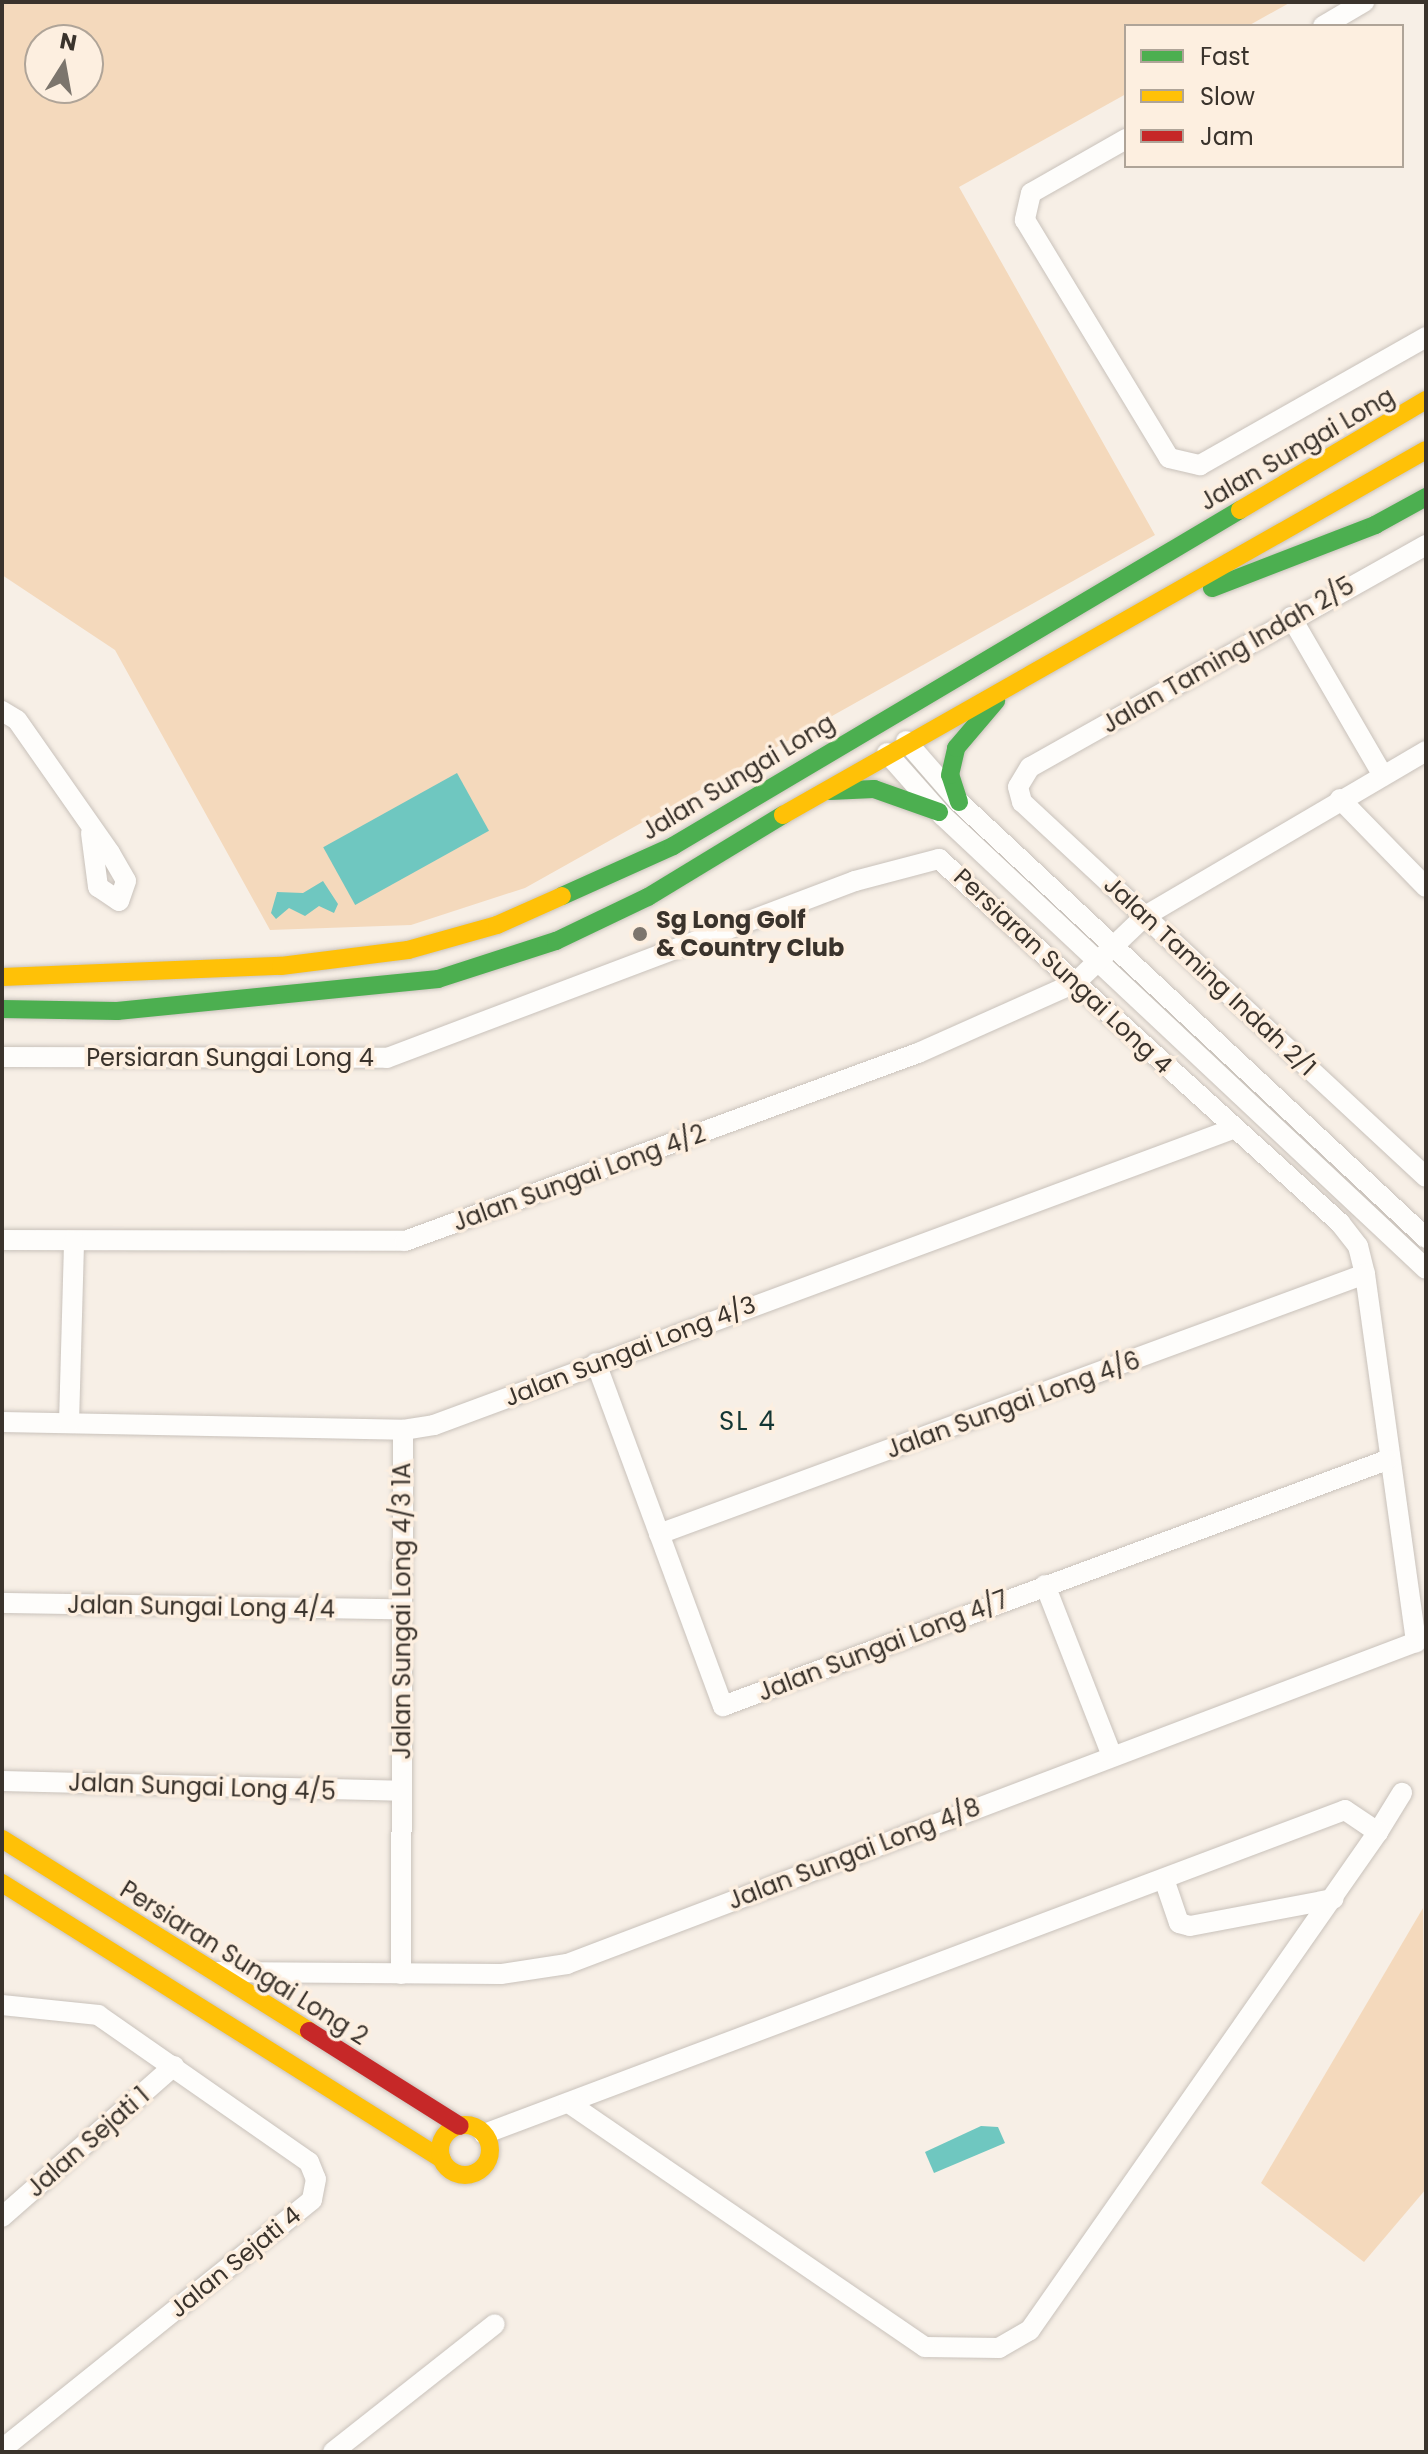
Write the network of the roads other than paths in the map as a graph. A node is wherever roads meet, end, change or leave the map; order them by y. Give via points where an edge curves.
1 (1364, 2) edge
2 (1326, 24) edge
3 (1124, 140) edge
4 (1426, 337) edge
5 (1426, 400) edge
6 (1426, 450) edge
7 (1426, 497) edge
8 (1426, 545) edge
9 (1291, 617) junction
10 (1110, 628) junction
11 (1022, 679) junction
12 (909, 702) junction
13 (2, 711) edge
14 (861, 732) junction
15 (893, 742) junction
16 (1426, 751) edge
17 (1030, 767) joint
18 (1382, 774) junction
19 (824, 791) junction
20 (1340, 799) junction
21 (749, 800) junction
22 (959, 802) junction
23 (939, 812) junction
24 (725, 815) junction
25 (745, 820) junction
26 (778, 820) junction
27 (91, 833) dead end
28 (725, 851) junction
29 (1426, 887) edge
30 (1145, 916) junction
31 (1113, 945) junction
32 (1096, 962) junction
33 (2, 977) edge
34 (1075, 983) junction
35 (2, 1009) edge
36 (2, 1057) edge
37 (1233, 1129) junction
38 (1426, 1177) edge
39 (1426, 1238) edge
40 (2, 1240) edge
41 (74, 1241) junction
42 (1426, 1269) edge
43 (1365, 1274) junction
44 (596, 1363) junction
45 (2, 1422) edge
46 (69, 1423) junction
47 (403, 1430) junction
48 (1387, 1460) junction
49 (659, 1534) junction
50 (1045, 1585) junction
51 (2, 1603) edge
52 (399, 1609) junction
53 (1416, 1642) joint
54 (1112, 1756) junction
55 (2, 1781) edge
56 (401, 1791) junction
57 (1402, 1793) dead end
58 (1378, 1832) junction
59 (2, 1839) edge
60 (1165, 1882) junction
61 (2, 1883) edge
62 (1333, 1899) junction
63 (217, 1972) junction
64 (401, 1974) junction
65 (242, 1989) junction
66 (2, 2005) edge
67 (218, 2014) junction
68 (174, 2066) junction
69 (568, 2103) junction
70 (460, 2126) junction
71 (484, 2134) junction
72 (442, 2159) junction
73 (2, 2217) edge
74 (495, 2324) dead end
75 (2, 2449) edge
76 (333, 2452) edge

1 - 2 street
3 - 4 street via 1031,193 1025,220 1169,458 1200,465
5 - 12 street, Jalan Sungai Long
6 - 10 street
7 - 10 street via 1375,525
8 - 9 street, Jalan Taming Indah 2/5
9 - 17 street, Jalan Taming Indah 2/5
9 - 18 street
10 - 11 street
11 - 15 street
11 - 22 street via 956,748 950,775
12 - 14 street, Jalan Sungai Long
12 - 15 street
13 - 27 street via 17,720
14 - 15 street
14 - 21 street, Jalan Sungai Long
15 - 19 street
15 - 22 street
15 - 23 street
16 - 18 street, Jalan Sungai Long 4/2
17 - 30 street, Jalan Taming Indah 2/1 via 1018,787 1022,802
18 - 20 street, Jalan Sungai Long 4/2
19 - 23 street via 874,789
19 - 26 street
20 - 29 street
20 - 30 street, Jalan Sungai Long 4/2
21 - 24 street, Jalan Sungai Long
21 - 25 street
22 - 31 street
23 - 32 street
24 - 25 street
24 - 33 street, Jalan Sungai Long via 630,869 497,925 408,950 158,976
25 - 26 street
25 - 28 street
26 - 28 street
28 - 35 street via 556,941 438,979 117,1011
30 - 31 street, Jalan Sungai Long 4/2
30 - 38 street, Jalan Taming Indah 2/1
31 - 32 street, Jalan Sungai Long 4/2
31 - 39 street
32 - 34 street, Jalan Sungai Long 4/2
32 - 42 street
34 - 36 street, Persiaran Sungai Long 4 via 949,865 927,859 387,1058
34 - 37 street, Persiaran Sungai Long 4
34 - 41 street, Jalan Sungai Long 4/2 via 918,1053 405,1241
37 - 43 street, Persiaran Sungai Long 4 via 1340,1223 1358,1246
37 - 44 street, Jalan Sungai Long 4/3
40 - 41 street, Jalan Sungai Long 4/2
41 - 46 street
43 - 48 street, Persiaran Sungai Long 4
43 - 49 street, Jalan Sungai Long 4/6
44 - 47 street, Jalan Sungai Long 4/3
44 - 49 street, Jalan Sungai Long 4/7
45 - 46 street, Jalan Sungai Long 4/3
46 - 47 street, Jalan Sungai Long 4/3
47 - 52 street, Jalan Sungai Long 4/3 1A
48 - 50 street, Jalan Sungai Long 4/7
48 - 53 street, Persiaran Sungai Long 4
49 - 50 street, Jalan Sungai Long 4/7 via 723,1706
50 - 54 street
51 - 52 street, Jalan Sungai Long 4/4
52 - 56 street, Jalan Sungai Long 4/3 1A
53 - 54 street, Jalan Sungai Long 4/8
54 - 64 street, Jalan Sungai Long 4/8 via 567,1964 501,1974
55 - 56 street, Jalan Sungai Long 4/5
56 - 64 street, Jalan Sungai Long 4/3 1A
57 - 58 street
58 - 60 street via 1345,1810
58 - 62 street
59 - 63 street, Persiaran Sungai Long 2
60 - 62 street via 1179,1923 1190,1926
60 - 69 street
61 - 67 street
62 - 69 street via 1030,2330 999,2348 925,2347
63 - 64 street, Jalan Sungai Long 4/8
63 - 65 street, Persiaran Sungai Long 2
65 - 67 street
65 - 70 street, Persiaran Sungai Long 2
66 - 68 street, Jalan Sejati 4 via 98,2015
67 - 72 street
68 - 73 street, Jalan Sejati 1
68 - 75 street, Jalan Sejati 4 via 309,2162 316,2179 312,2200
69 - 71 street
70 - 71 street
70 - 72 street via 443,2138
71 - 72 street via 489,2156 474,2173 459,2174
74 - 76 street

